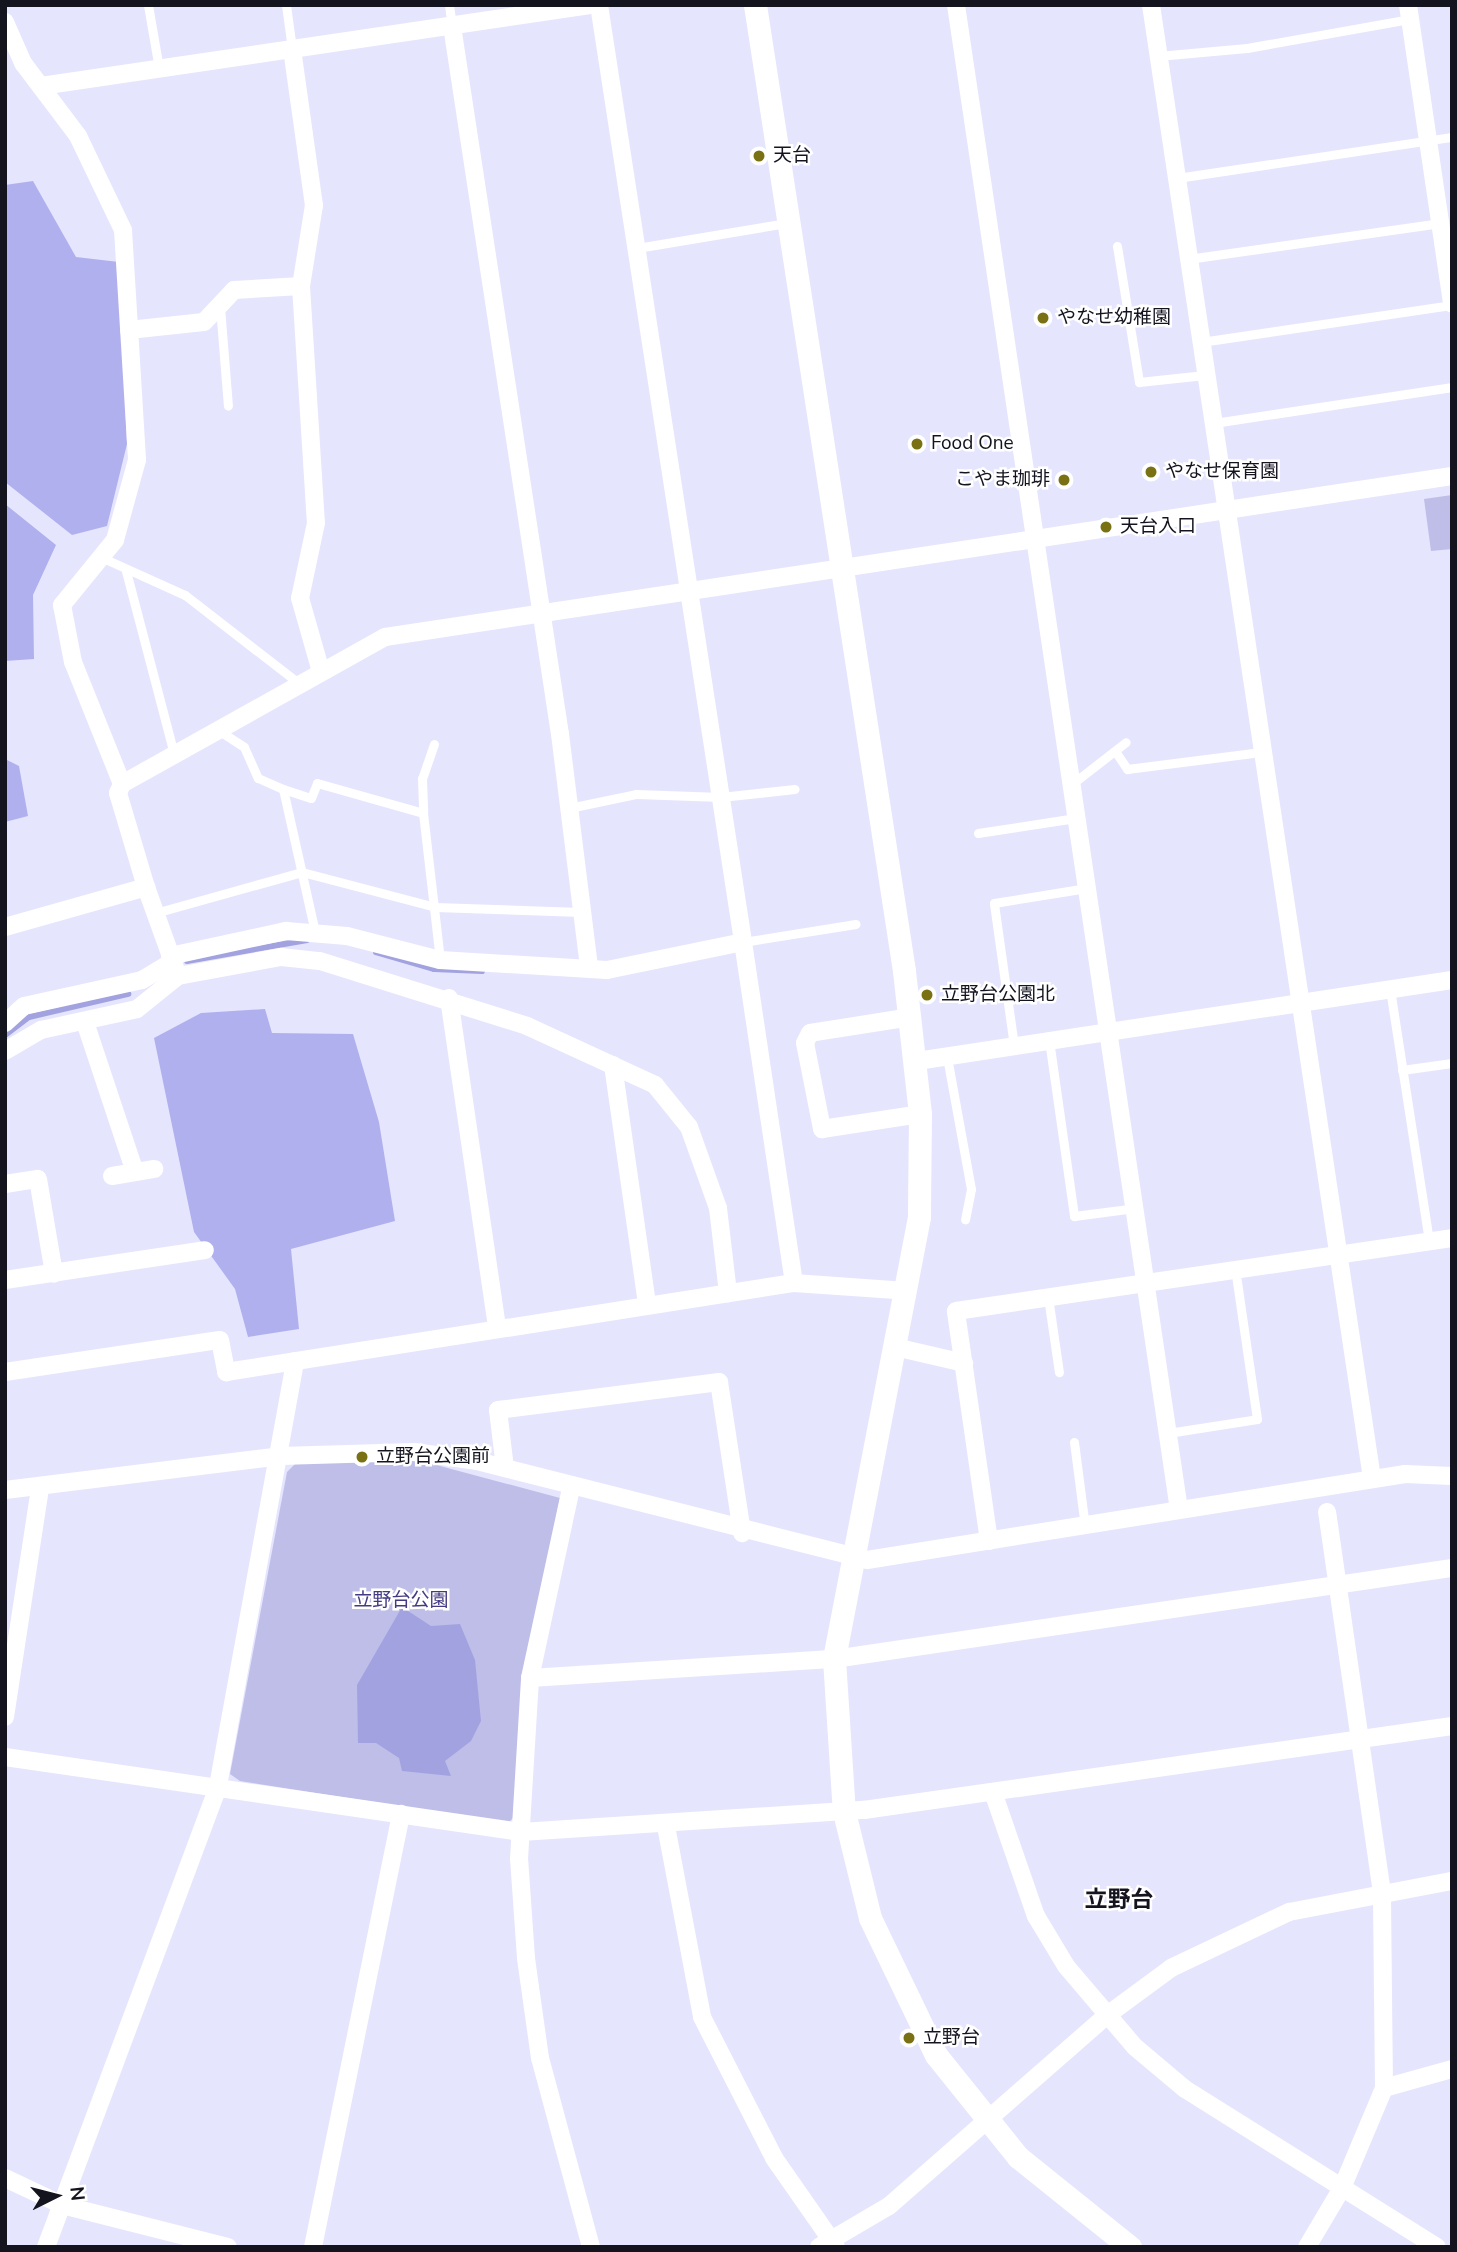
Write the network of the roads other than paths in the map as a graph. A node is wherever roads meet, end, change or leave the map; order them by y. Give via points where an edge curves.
1 (148, 5) edge
2 (286, 5) edge
3 (449, 5) edge
4 (590, 5) edge
5 (599, 5) edge
6 (755, 5) edge
7 (956, 5) edge
8 (1151, 5) edge
9 (1408, 12) edge
10 (5, 22) edge
11 (452, 26) junction
12 (292, 49) junction
13 (1158, 56) junction
14 (159, 69) junction
15 (41, 86) junction
16 (1452, 137) edge
17 (1427, 140) junction
18 (1176, 178) junction
19 (788, 222) junction
20 (1440, 223) junction
21 (1117, 246) dead end
22 (637, 248) junction
23 (1188, 259) junction
24 (301, 286) junction
25 (220, 305) junction
26 (1452, 305) edge
27 (129, 330) junction
28 (1200, 342) junction
29 (1205, 375) junction
30 (1452, 387) edge
31 (228, 406) dead end
32 (1212, 423) junction
33 (1452, 476) edge
34 (1225, 510) junction
35 (1031, 537) junction
36 (103, 558) junction
37 (840, 565) junction
38 (126, 571) junction
39 (689, 588) junction
40 (541, 612) junction
41 (320, 668) junction
42 (296, 681) junction
43 (216, 729) junction
44 (1126, 742) dead end
45 (434, 744) dead end
46 (1115, 751) junction
47 (1261, 752) junction
48 (174, 754) junction
49 (122, 784) junction
50 (1070, 785) junction
51 (283, 789) junction
52 (795, 789) dead end
53 (721, 797) junction
54 (569, 808) junction
55 (423, 813) junction
56 (1076, 818) junction
57 (978, 833) dead end
58 (302, 872) junction
59 (146, 887) junction
60 (1087, 888) junction
61 (435, 907) junction
62 (155, 912) junction
63 (581, 912) junction
64 (856, 924) dead end
65 (5, 927) edge
66 (315, 932) junction
67 (743, 942) junction
68 (440, 960) junction
69 (173, 965) junction
70 (589, 968) junction
71 (1452, 980) edge
72 (1390, 989) junction
73 (449, 998) junction
74 (1299, 1003) junction
75 (911, 1017) junction
76 (85, 1022) junction
77 (5, 1023) edge
78 (1109, 1031) junction
79 (1049, 1040) junction
80 (1014, 1046) junction
81 (5, 1051) edge
82 (947, 1057) junction
83 (917, 1061) junction
84 (1452, 1063) edge
85 (613, 1065) junction
86 (1402, 1070) junction
87 (920, 1114) junction
88 (154, 1169) dead end
89 (135, 1172) junction
90 (112, 1176) dead end
91 (5, 1184) edge
92 (1136, 1209) junction
93 (965, 1219) dead end
94 (1452, 1238) edge
95 (1429, 1242) junction
96 (205, 1250) dead end
97 (1336, 1251) junction
98 (1235, 1267) junction
99 (54, 1274) junction
100 (5, 1280) edge
101 (1147, 1281) junction
102 (794, 1283) junction
103 (907, 1291) junction
104 (728, 1293) junction
105 (1048, 1297) junction
106 (647, 1306) junction
107 (497, 1329) junction
108 (895, 1347) junction
109 (295, 1361) junction
110 (964, 1363) junction
111 (5, 1372) edge
112 (1059, 1372) dead end
113 (1168, 1433) junction
114 (1074, 1442) dead end
115 (280, 1456) junction
116 (505, 1468) junction
117 (1452, 1476) edge
118 (1372, 1479) junction
119 (40, 1487) junction
120 (571, 1488) junction
121 (5, 1490) edge
122 (1179, 1508) junction
123 (1327, 1512) dead end
124 (1085, 1527) junction
125 (742, 1533) junction
126 (989, 1541) junction
127 (849, 1556) junction
128 (1452, 1568) edge
129 (1338, 1585) junction
130 (834, 1659) junction
131 (530, 1678) junction
132 (5, 1717) edge
133 (1452, 1726) edge
134 (1359, 1741) junction
135 (5, 1757) edge
136 (218, 1786) junction
137 (994, 1795) junction
138 (844, 1812) junction
139 (401, 1814) junction
140 (666, 1826) junction
141 (521, 1832) junction
142 (1452, 1881) edge
143 (1382, 1893) junction
144 (1106, 2016) junction
145 (1452, 2069) edge
146 (1384, 2088) junction
147 (985, 2122) junction
148 (5, 2178) edge
149 (1342, 2188) junction
150 (62, 2205) junction
151 (829, 2245) edge
152 (46, 2247) edge
153 (228, 2247) edge
154 (313, 2247) edge
155 (591, 2247) edge
156 (1130, 2247) edge
157 (1307, 2247) edge
158 (1437, 2247) edge

1 - 14 lane
2 - 12 lane
3 - 11 lane
4 - 11 street
5 - 22 street
6 - 19 street
7 - 35 street
8 - 13 street
9 - 13 lane via 1247,48
9 - 17 street
10 - 15 street
11 - 12 street
11 - 40 street
12 - 14 street
12 - 24 street via 314,205
13 - 18 street
14 - 15 street
15 - 27 street via 78,136 119,219
16 - 17 lane
17 - 18 lane
17 - 20 street
18 - 23 street
19 - 22 lane
19 - 37 street
20 - 23 lane
20 - 26 street
21 - 29 lane via 1139,382
22 - 39 street
23 - 28 street
24 - 25 street via 234,290
24 - 41 street via 316,523 300,598
25 - 27 street via 204,322
25 - 31 lane
26 - 28 lane
27 - 36 street via 137,460 115,540
28 - 29 street
29 - 32 street
30 - 32 lane
32 - 34 street
33 - 34 street
34 - 35 street
34 - 47 street
35 - 37 street
35 - 50 street
36 - 38 lane
36 - 49 street via 62,605 73,662
37 - 39 street
37 - 75 street
38 - 42 lane via 185,595
38 - 48 lane
39 - 40 street
39 - 53 street
40 - 41 street via 385,637
40 - 54 street
41 - 42 street
42 - 43 street
43 - 48 street
43 - 51 lane via 244,747 258,778
44 - 46 lane
45 - 55 lane via 422,778
46 - 47 lane via 1127,769
46 - 50 lane
47 - 74 street
48 - 49 street
49 - 59 street via 118,793
50 - 56 street
51 - 55 lane via 311,798 317,783
51 - 58 lane
52 - 53 lane
53 - 54 lane via 636,794
53 - 67 street
54 - 63 street
55 - 61 lane
56 - 57 lane
56 - 60 street
58 - 61 lane
58 - 62 lane
58 - 66 lane
59 - 62 street
59 - 65 street
60 - 78 street
60 - 80 lane via 994,903
61 - 63 lane
61 - 68 lane
62 - 69 street
63 - 70 street
64 - 67 lane
66 - 68 street
66 - 69 street via 286,931
67 - 70 street via 607,970
67 - 102 street
68 - 70 street
69 - 73 street via 281,957 320,961
69 - 76 street via 137,1009
69 - 77 street via 142,980 24,1006
71 - 72 street
72 - 74 street
72 - 86 lane
73 - 85 street
73 - 107 street
74 - 78 street
74 - 97 street
75 - 83 street
75 - 87 street via 810,1033 805,1044 822,1129
76 - 81 street via 41,1030
76 - 89 street
78 - 79 street
78 - 92 street
79 - 80 street
79 - 92 lane via 1074,1216
80 - 82 street
82 - 83 street
82 - 93 lane via 971,1189
83 - 87 street
84 - 86 lane
85 - 104 street via 655,1085 689,1127 718,1208
85 - 106 street
86 - 95 lane
87 - 103 street via 919,1217
88 - 89 street
89 - 90 street
91 - 99 street via 38,1179
92 - 101 street
94 - 95 street
95 - 97 street
96 - 99 street
97 - 98 street
97 - 118 street
98 - 101 street
98 - 113 lane via 1257,1419
99 - 100 street
101 - 105 street
101 - 113 street
102 - 103 street
102 - 104 street
103 - 108 street
104 - 106 street
105 - 110 street via 956,1311
105 - 112 lane
106 - 107 street
107 - 109 street
108 - 110 street
108 - 127 street
109 - 111 street via 226,1372 220,1340
109 - 115 street
110 - 126 street
113 - 122 street
114 - 124 lane
115 - 116 street via 414,1452
115 - 119 street
115 - 136 street
116 - 120 street
116 - 125 street via 498,1410 719,1382
117 - 118 street
118 - 122 street
119 - 121 street
119 - 132 street
120 - 125 street
120 - 131 street
122 - 124 street
123 - 129 street
124 - 126 street
125 - 127 street
126 - 127 street via 883,1559
127 - 130 street
128 - 129 street
129 - 130 street
129 - 134 street
130 - 131 street
130 - 138 street
131 - 141 street
133 - 134 street
134 - 137 street
134 - 143 street
135 - 136 street
136 - 139 street
136 - 150 street
137 - 138 street
137 - 144 street via 1036,1916
138 - 140 street
138 - 147 street via 870,1918 897,1985
139 - 141 street
139 - 154 street
140 - 141 street
140 - 151 street via 702,2017 733,2089
141 - 155 street via 526,1958 540,2058
142 - 143 street
143 - 144 street via 1289,1912 1233,1934
143 - 146 street
144 - 147 street
144 - 149 street via 1185,2089
145 - 146 street
146 - 149 street
147 - 151 street via 889,2206
147 - 156 street via 1069,2203
148 - 150 street
149 - 157 street
149 - 158 street
150 - 152 street
150 - 153 street

